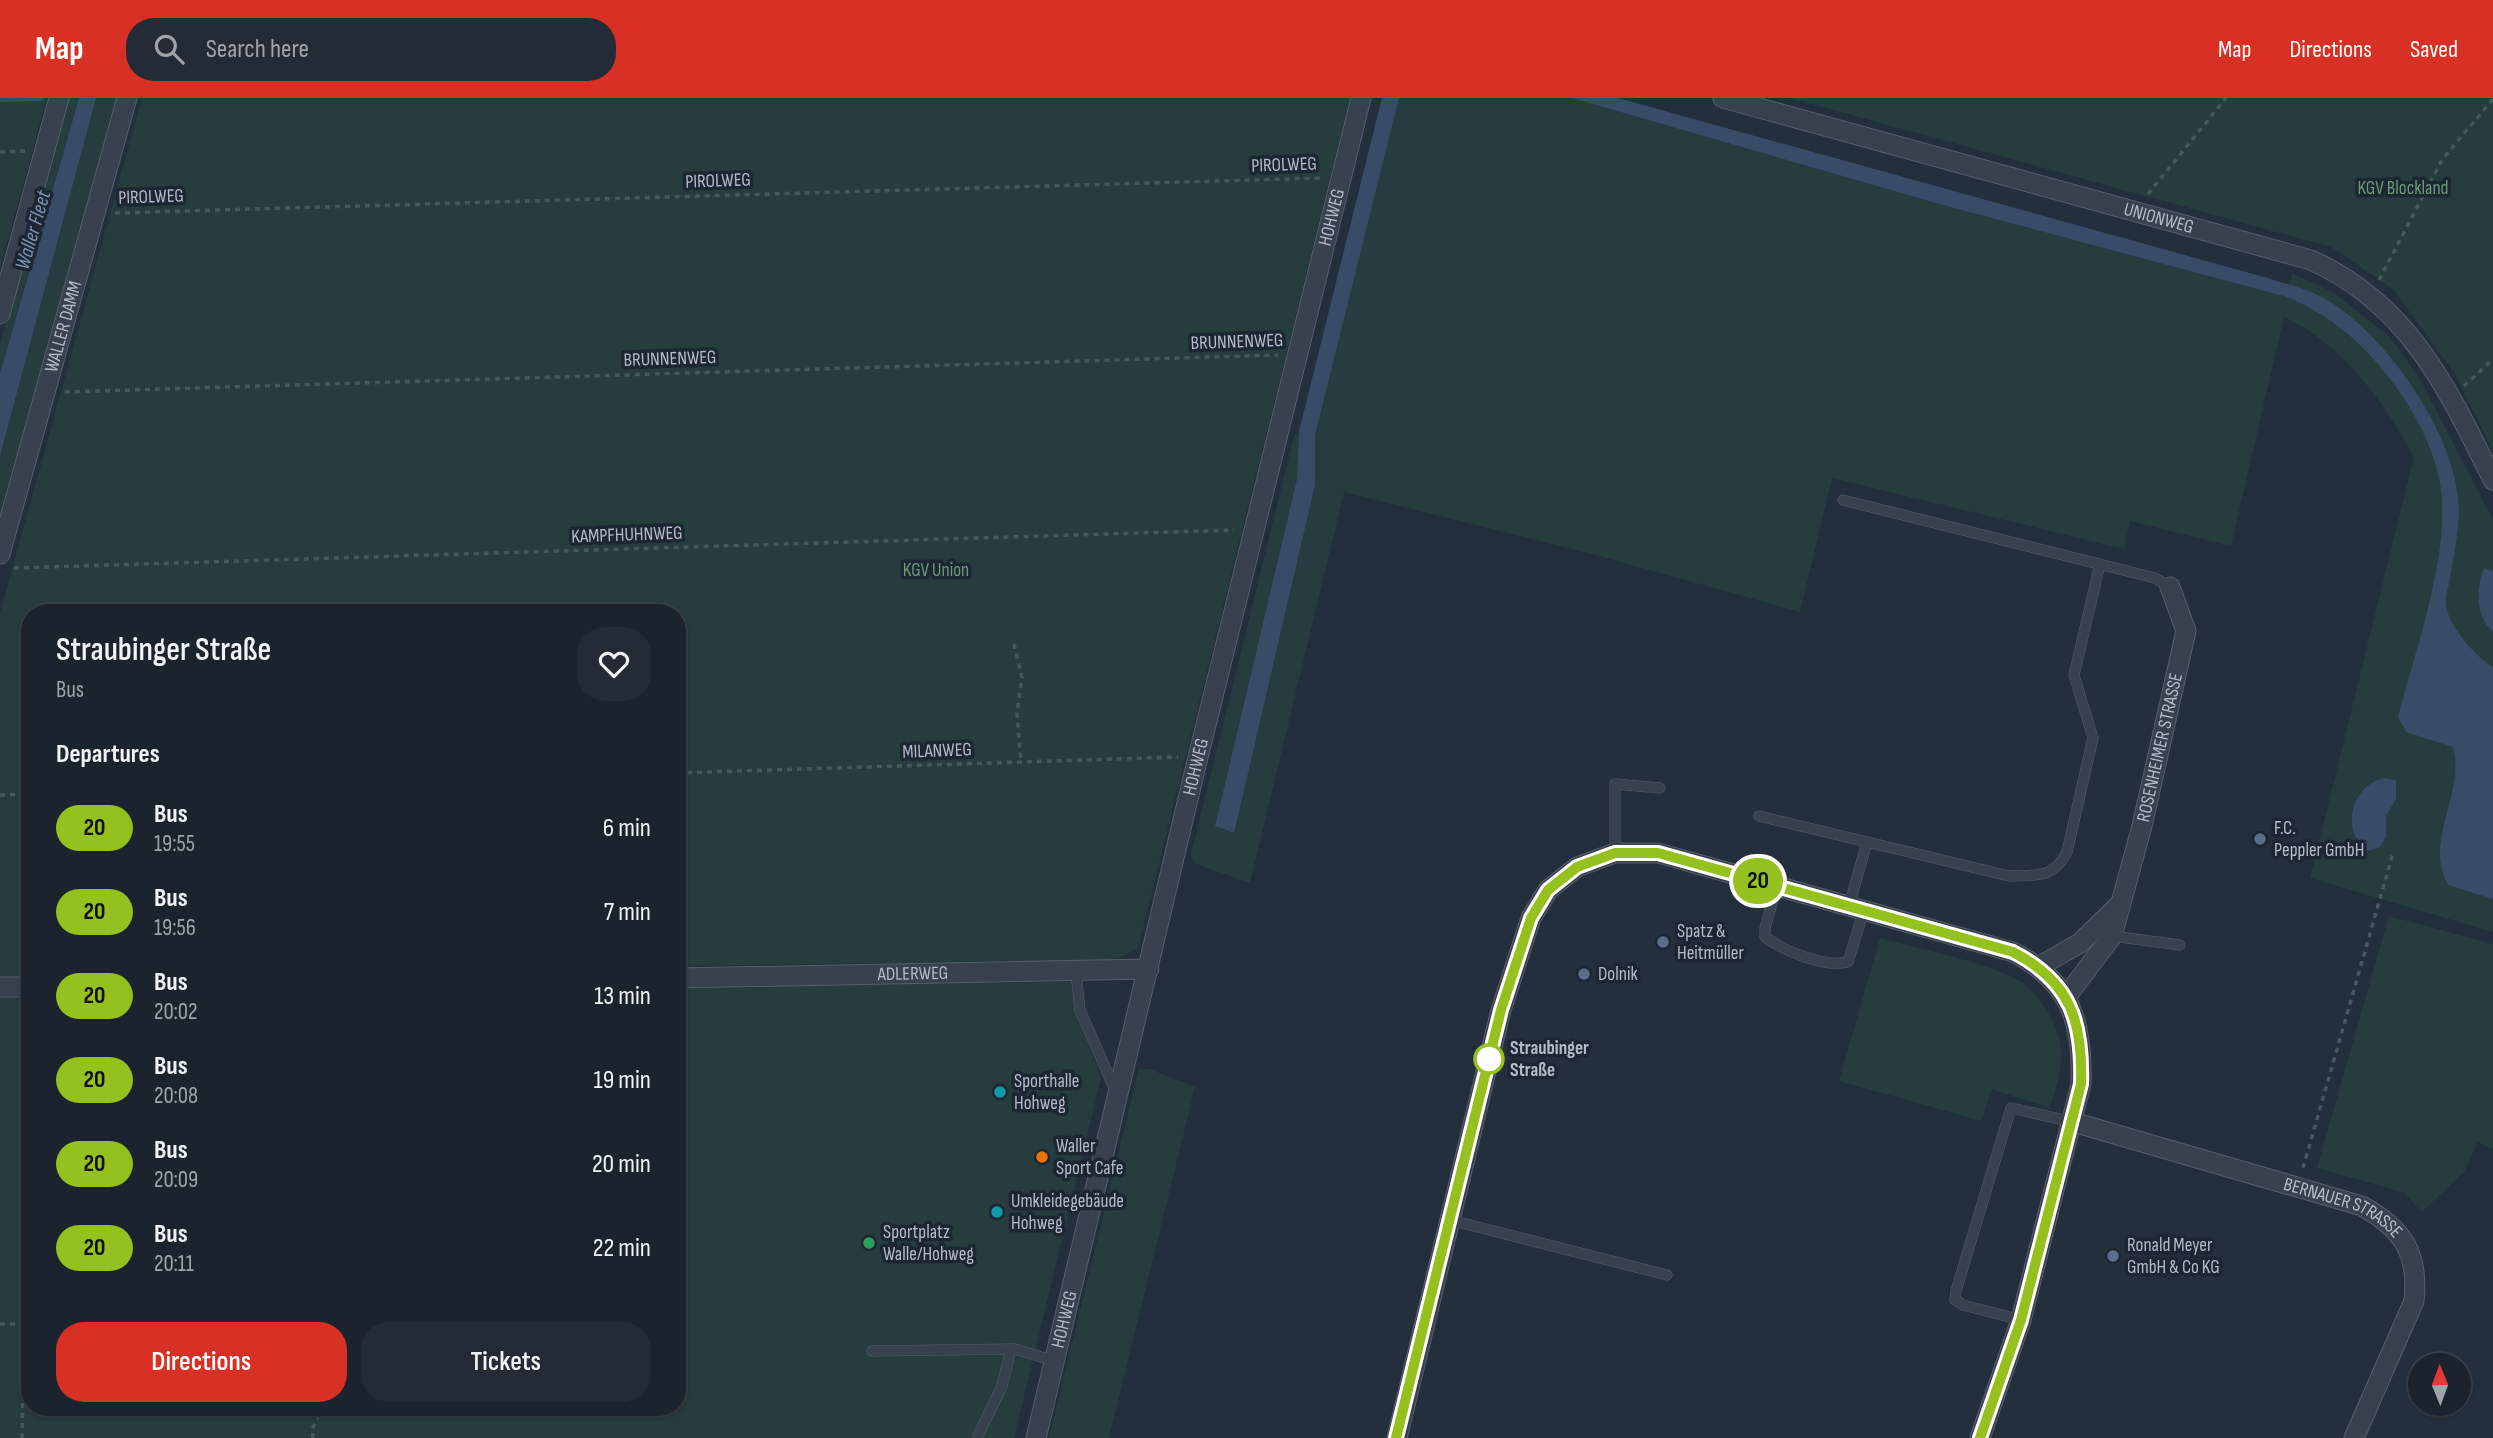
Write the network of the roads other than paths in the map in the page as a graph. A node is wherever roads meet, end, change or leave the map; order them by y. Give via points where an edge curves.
1 (59, 98) edge
2 (127, 98) edge
3 (1361, 98) edge
4 (1723, 98) edge
5 (0, 314) edge
6 (2493, 480) edge
7 (1843, 500) dead end
8 (7, 561) edge
9 (2100, 564) junction
10 (2170, 587) joint
11 (1660, 788) dead end
12 (1759, 816) dead end
13 (1867, 842) junction
14 (1615, 853) junction
15 (1777, 886) junction
16 (2117, 907) junction
17 (1857, 908) junction
18 (2112, 936) junction
19 (2180, 945) dead end
20 (2040, 966) junction
21 (1149, 969) junction
22 (1076, 973) junction
23 (686, 978) edge
24 (0, 987) edge
25 (21, 987) edge
26 (2061, 989) junction
27 (1118, 1097) junction
28 (2073, 1122) junction
29 (1450, 1220) junction
30 (1667, 1275) dead end
31 (2021, 1320) junction
32 (1011, 1349) junction
33 (872, 1351) dead end
34 (1054, 1361) junction
35 (978, 1436) dead end
36 (1036, 1438) edge
37 (1396, 1438) edge
38 (1980, 1438) edge
39 (2354, 1438) edge

1 - 5 street
2 - 8 street, WALLER DAMM via 44,392
3 - 21 street, HOHWEG
4 - 6 street, UNIONWEG via 2311,260 2344,275 2369,293 2422,351 2452,397
7 - 9 lane
9 - 10 lane via 2155,578
9 - 13 lane via 2074,675 2093,738 2060,866 2042,875 2009,876
10 - 16 street, ROSENHEIMER STRASSE via 2186,631 2142,826
11 - 14 lane via 1615,784
12 - 13 lane
13 - 17 lane
14 - 15 street via 1658,853
14 - 29 street via 1577,867 1548,890 1531,918 1501,1010
15 - 17 street
15 - 17 lane via 1765,937 1778,947 1838,964 1848,962
16 - 18 street, ROSENHEIMER STRASSE
16 - 20 street, ROSENHEIMER STRASSE via 2080,943
17 - 20 street via 2013,952
18 - 19 lane
18 - 26 street, ROSENHEIMER STRASSE
20 - 26 street
21 - 22 street, ADLERWEG
21 - 27 street, HOHWEG
22 - 23 street, ADLERWEG
22 - 27 lane via 1080,1010
24 - 25 street
26 - 28 street via 2082,1051
27 - 34 street, HOHWEG
28 - 31 street
28 - 31 lane via 2011,1108 1956,1291 1955,1300 1963,1305
28 - 39 street, BERNAUER STRASSE via 2362,1206 2388,1220 2412,1258 2414,1301
29 - 30 lane
29 - 37 street
31 - 38 street
32 - 33 lane
32 - 34 lane
32 - 35 lane via 1002,1386
34 - 36 street, HOHWEG

